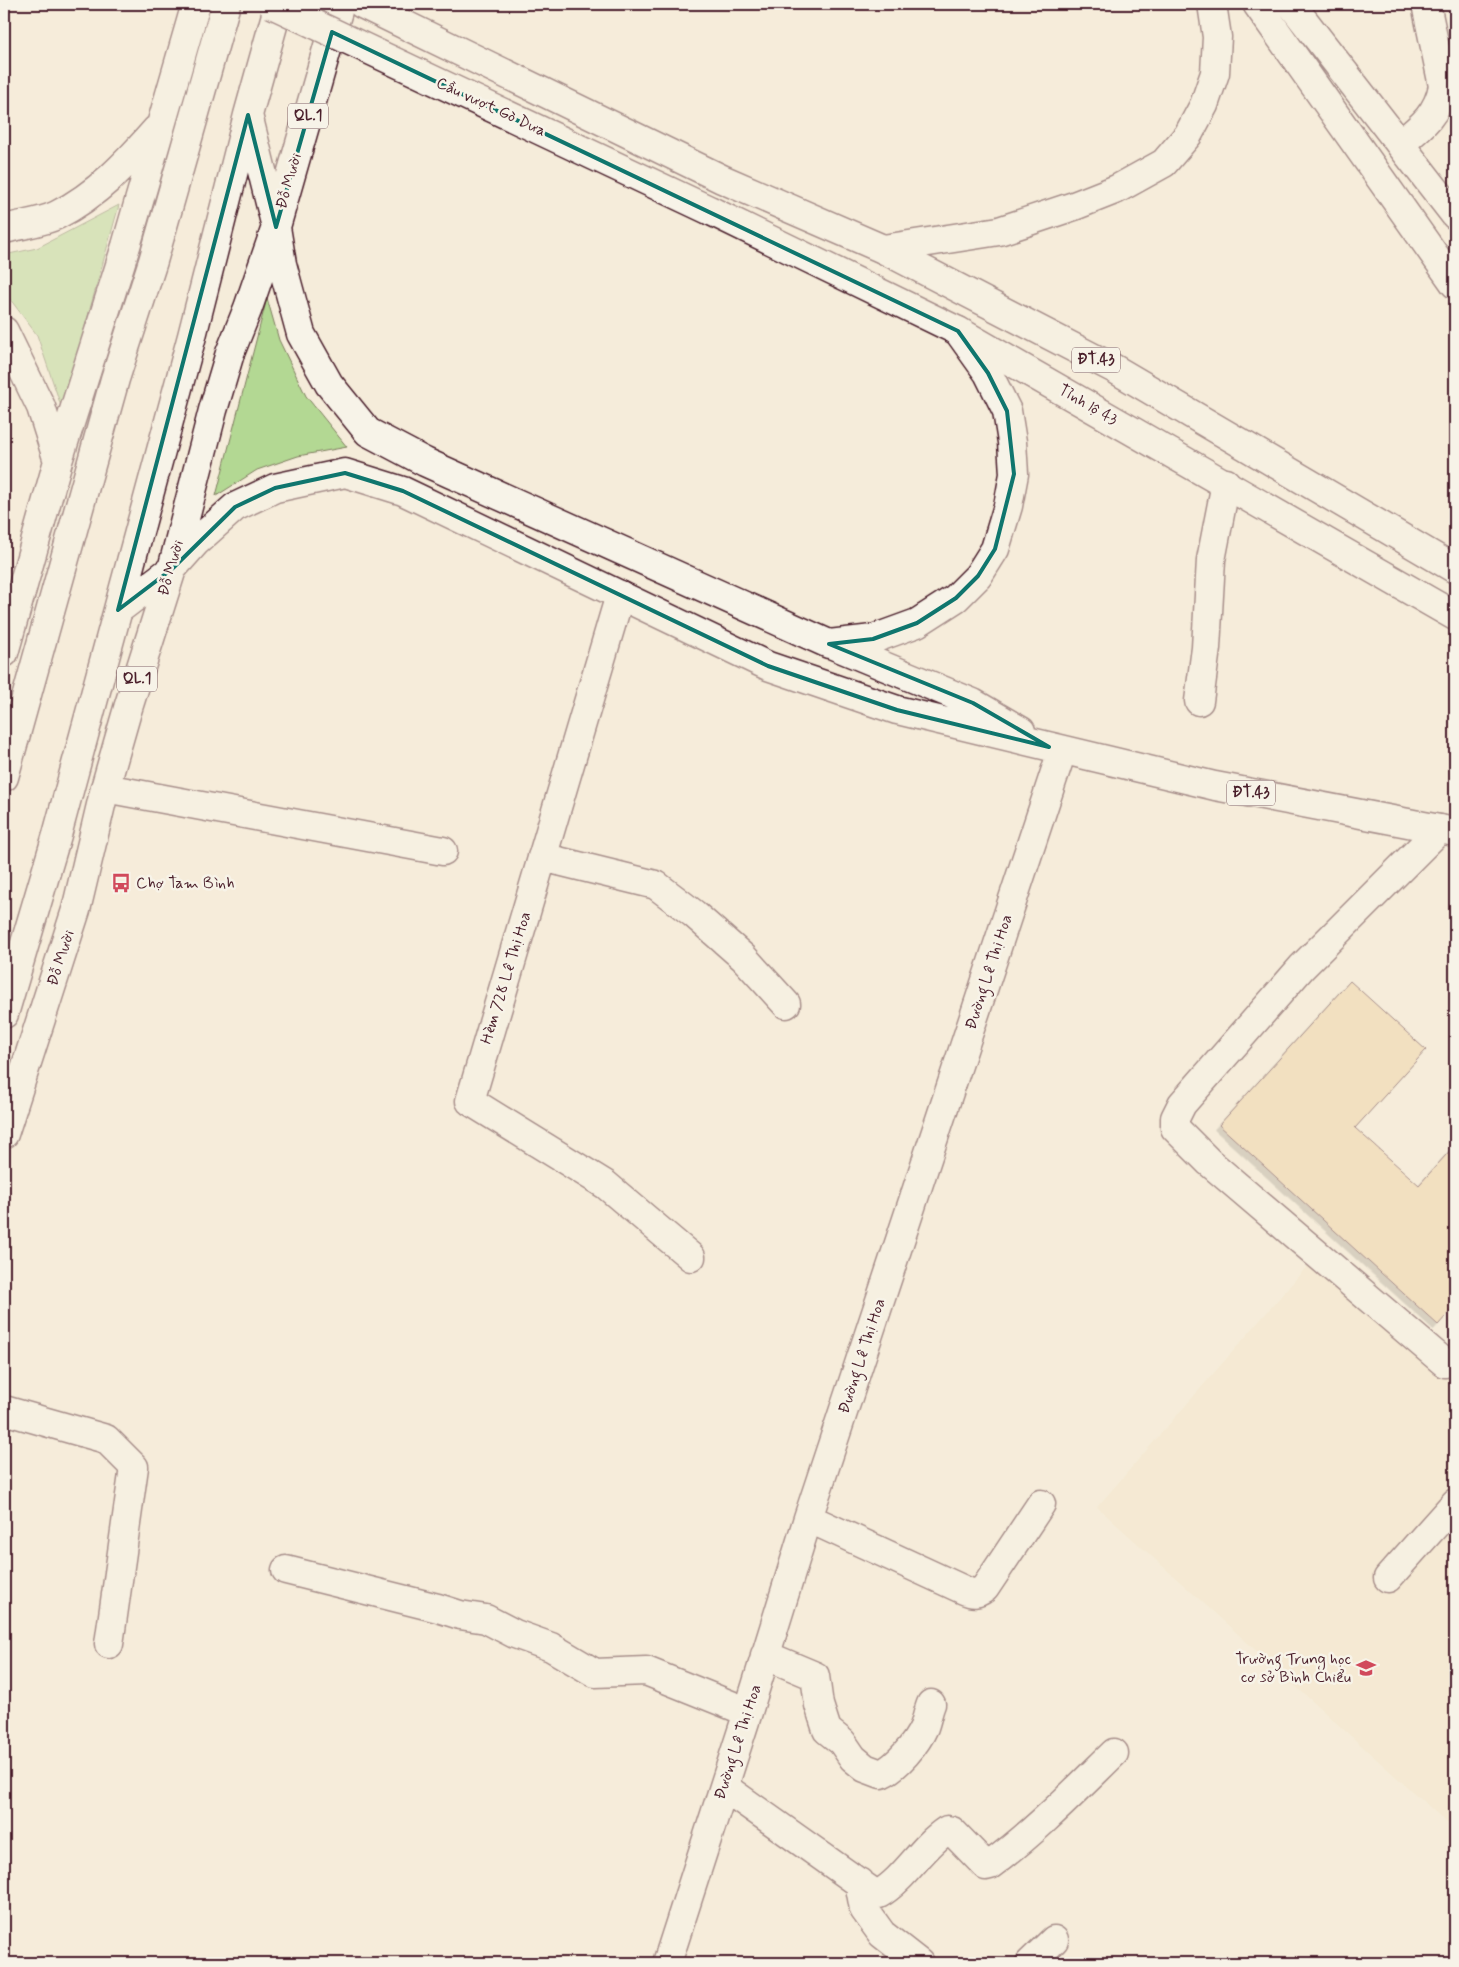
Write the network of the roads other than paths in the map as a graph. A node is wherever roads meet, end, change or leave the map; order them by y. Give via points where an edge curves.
1 (196, 4) edge
2 (226, 4) edge
3 (272, 4) edge
4 (279, 4) edge
5 (340, 4) edge
6 (362, 4) edge
7 (1212, 4) edge
8 (1257, 4) edge
9 (1291, 4) edge
10 (1426, 4) edge
11 (248, 115) junction
12 (162, 123) junction
13 (1400, 144) junction
14 (711, 211) joint
15 (1455, 215) edge
16 (276, 227) junction
17 (4, 228) edge
18 (883, 249) junction
19 (1455, 284) edge
20 (4, 331) edge
21 (958, 331) junction
22 (58, 461) junction
23 (1226, 483) junction
24 (172, 569) junction
25 (1455, 569) edge
26 (620, 595) junction
27 (118, 610) junction
28 (1455, 616) edge
29 (829, 644) junction
30 (4, 653) edge
31 (1198, 701) dead end
32 (1055, 749) junction
33 (4, 777) edge
34 (105, 788) junction
35 (1447, 830) edge
36 (443, 851) dead end
37 (542, 857) junction
38 (786, 1004) dead end
39 (4, 1014) edge
40 (4, 1134) edge
41 (691, 1257) dead end
42 (1445, 1363) dead end
43 (4, 1410) edge
44 (1455, 1503) edge
45 (1041, 1504) dead end
46 (808, 1518) junction
47 (286, 1570) dead end
48 (1388, 1578) dead end
49 (109, 1644) dead end
50 (766, 1655) junction
51 (931, 1704) dead end
52 (748, 1712) junction
53 (1114, 1754) dead end
54 (724, 1787) junction
55 (859, 1882) junction
56 (1054, 1940) dead end
57 (667, 1963) edge
58 (919, 1963) edge
59 (1030, 1963) edge

1 - 12 main road
2 - 33 main road via 153,261 115,379
3 - 14 main road, Cầu vượt Gò Dưa, bridge
4 - 11 main road, QL.1
5 - 16 main road, Đỗ Mười / QL.1
6 - 18 main road, ĐT.43 via 722,179
7 - 18 main road via 1217,37 1215,73 1204,105 1188,135 1164,163 1117,189 999,231
8 - 19 main road
9 - 13 main road
10 - 13 main road via 1443,86 1441,99 1433,115
11 - 16 main road
11 - 27 main road, QL.1
12 - 17 main road via 128,161 91,194 56,215
12 - 22 main road
13 - 15 main road
14 - 21 main road, Tỉnh lộ 43 / ĐT.43
16 - 24 main road, Đỗ Mười / QL.1 via 230,353
16 - 29 main road via 282,264 301,334 329,384 368,432 425,462
18 - 25 main road, ĐT.43 via 1113,368
20 - 22 main road via 41,408
21 - 23 main road, Tỉnh lộ 43 / ĐT.43
21 - 29 main road via 988,373 1007,411 1014,474 995,549 978,576 956,598 917,623 873,639
22 - 30 main road
23 - 28 main road, Tỉnh lộ 43 / ĐT.43
23 - 31 main road via 1210,560 1206,648
24 - 26 main road via 235,507 275,488 345,474 403,491
24 - 27 main road
24 - 34 main road, Đỗ Mười / QL.1
26 - 32 main road via 768,666 897,710
26 - 37 main road, Hèm 728 Lê Thị Hoa
27 - 39 main road, QL.1
29 - 32 main road via 973,703
32 - 35 main road, ĐT.43 via 1215,786
32 - 46 main road, Đường Lê Thị Hoa
34 - 36 main road
34 - 40 main road, Đỗ Mười / QL.1 via 76,910
35 - 42 main road via 1302,967 1182,1104 1175,1118 1176,1128 1209,1162
37 - 38 main road via 656,885 744,958
37 - 41 main road, Hèm 728 Lê Thị Hoa via 470,1101 606,1185
43 - 49 main road via 106,1439 134,1467
44 - 48 main road
45 - 46 main road via 985,1588 972,1594
46 - 50 main road, Đường Lê Thị Hoa
47 - 52 main road via 460,1616 486,1619 551,1647 595,1673 646,1671
50 - 51 main road via 815,1676 827,1730 842,1742 853,1758 881,1774 890,1770 904,1755 923,1728
50 - 52 main road, Đường Lê Thị Hoa
52 - 54 main road, Đường Lê Thị Hoa
53 - 55 main road via 1051,1814 990,1865 986,1866 952,1831 947,1830 879,1894
54 - 55 main road
54 - 57 main road, Đường Lê Thị Hoa
55 - 58 main road via 864,1909 882,1934
56 - 59 main road

